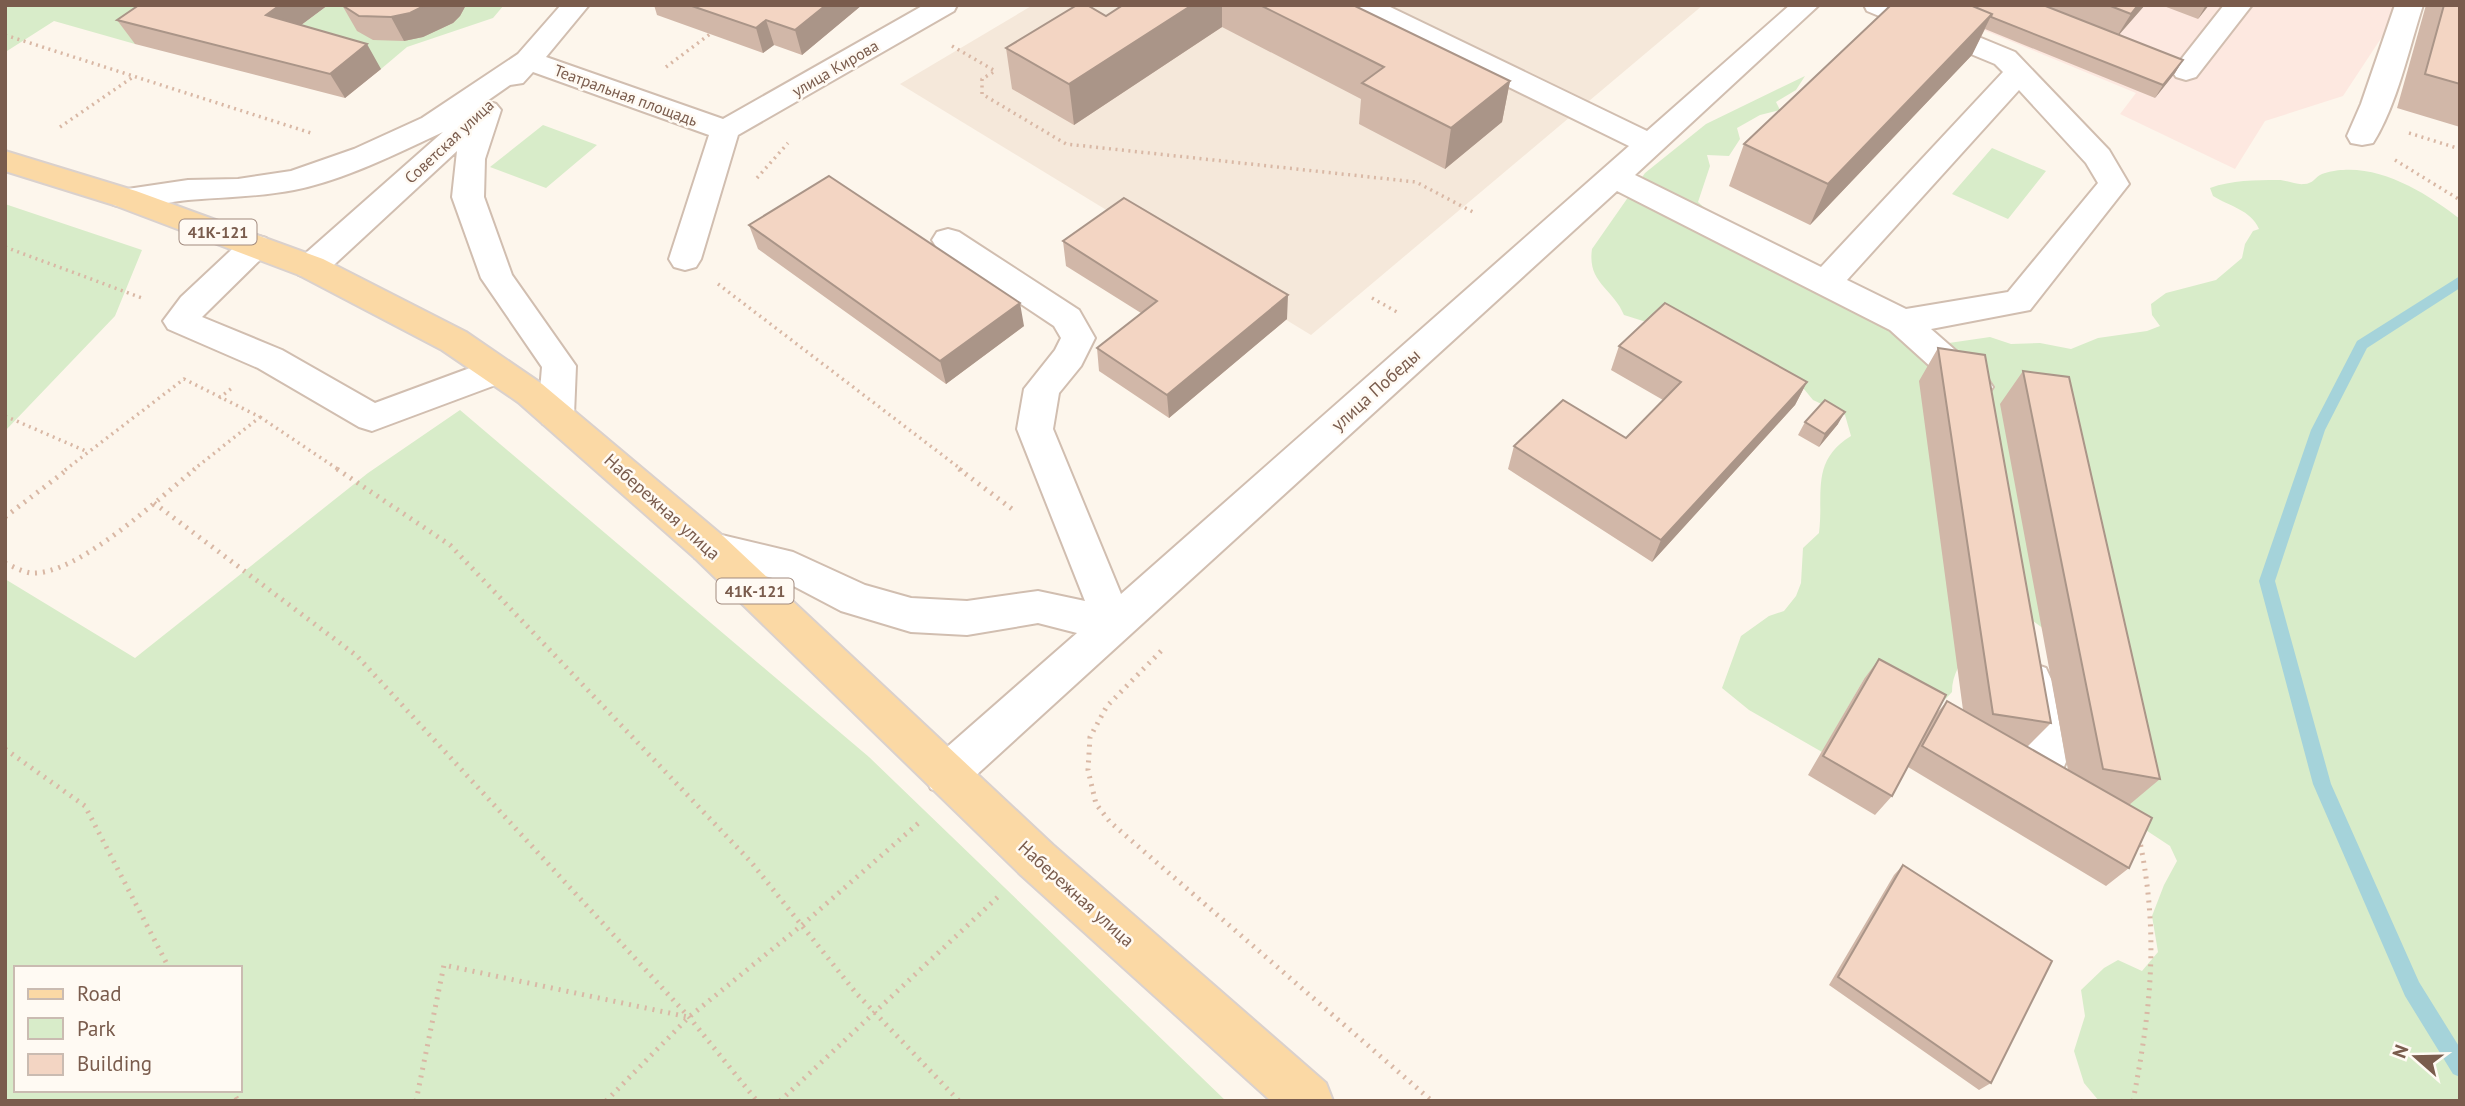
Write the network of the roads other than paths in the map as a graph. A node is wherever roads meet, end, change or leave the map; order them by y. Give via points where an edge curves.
1 (576, 5) edge
2 (944, 5) edge
3 (1364, 5) edge
4 (1806, 5) edge
5 (1877, 5) edge
6 (2239, 5) edge
7 (2409, 5) edge
8 (527, 60) junction
9 (2186, 71) dead end
10 (2019, 72) junction
11 (487, 108) junction
12 (725, 130) junction
13 (2362, 136) dead end
14 (1651, 145) junction
15 (5, 161) edge
16 (1614, 177) junction
17 (125, 198) junction
18 (948, 240) dead end
19 (255, 246) junction
20 (685, 259) road end
21 (311, 267) junction
22 (1825, 283) junction
23 (1902, 322) junction
24 (497, 370) junction
25 (556, 415) junction
26 (1989, 424) edge
27 (709, 547) junction
28 (1114, 625) junction
29 (2025, 640) edge
30 (2045, 762) edge
31 (953, 781) junction
32 (1308, 1101) edge

1 - 8 street, Советская улица
2 - 12 street, улица Кирова
3 - 14 street
4 - 14 street, улица Победы
5 - 10 street via 2006,58
6 - 9 street
7 - 13 street
8 - 11 street, Советская улица
8 - 12 street, Театральная площадь
8 - 17 street via 433,125 354,160 295,180 239,190 188,190
10 - 22 street
10 - 23 street via 2098,157 2114,184 2018,302
11 - 21 street, Советская улица
11 - 25 street via 470,159 468,197 497,278 559,366
12 - 20 street
14 - 16 street, улица Победы
15 - 17 main road, Набережная улица / 41К-121
16 - 22 street
16 - 28 street, улица Победы
17 - 19 main road, Набережная улица / 41К-121
18 - 28 street via 1067,318 1078,338 1069,357 1042,389 1035,429
19 - 21 main road, Набережная улица / 41К-121
19 - 24 street via 180,321 270,359 372,418
21 - 24 main road, Набережная улица / 41К-121 via 454,341
22 - 23 street
23 - 26 street via 1985,397
24 - 25 main road, Набережная улица / 41К-121
25 - 27 main road, Набережная улица / 41К-121
27 - 28 street via 793,569 855,599 911,615 967,618 1038,607
27 - 31 main road, Набережная улица / 41К-121
28 - 31 street, улица Победы
29 - 30 street
31 - 32 main road, Набережная улица / 41К-121

